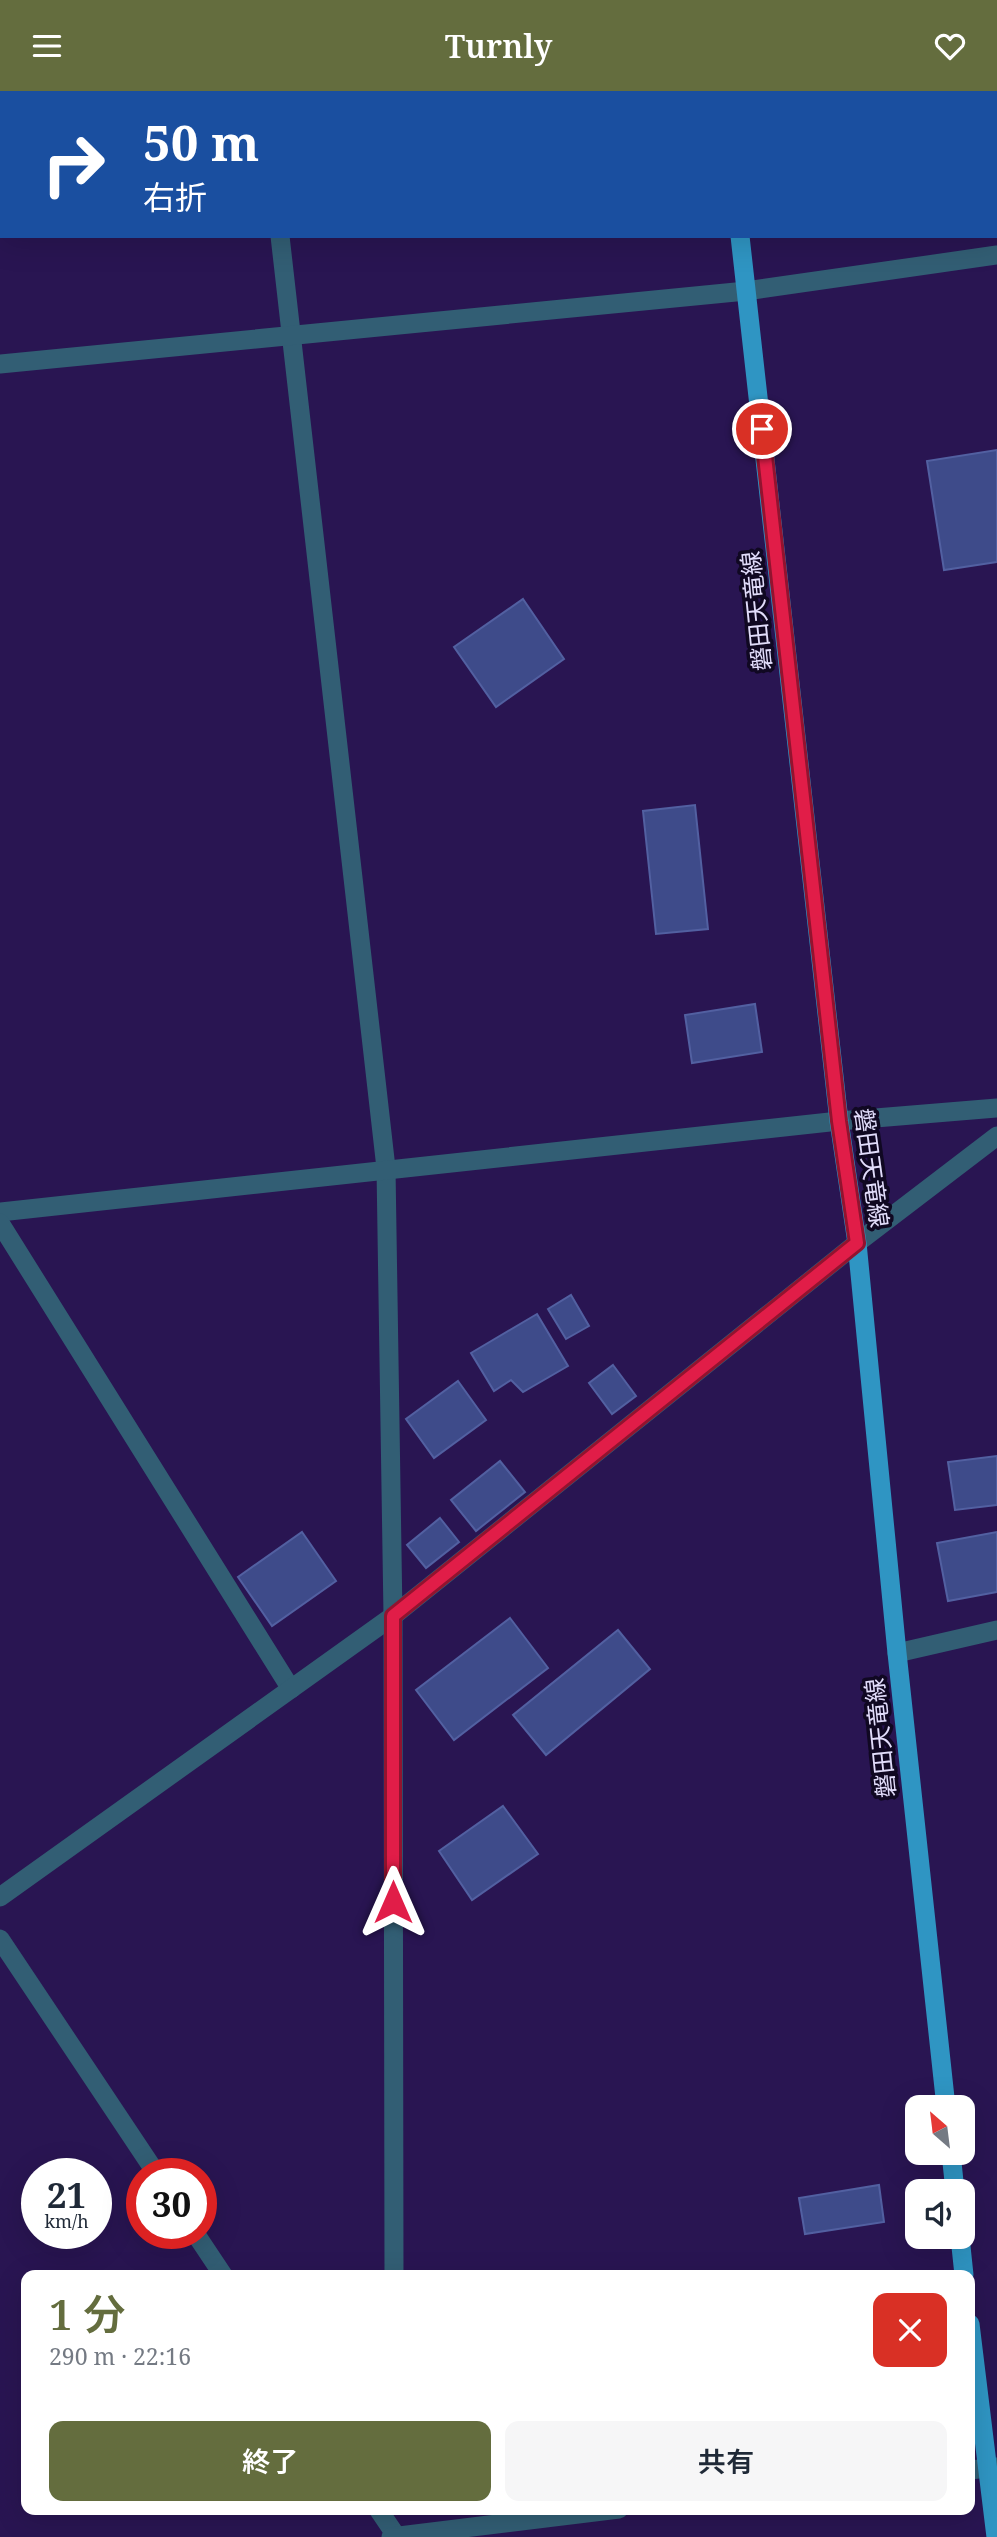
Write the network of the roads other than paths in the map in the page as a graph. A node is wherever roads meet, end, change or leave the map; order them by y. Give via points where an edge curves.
1 (279, 238) edge
2 (740, 238) edge
3 (997, 255) edge
4 (746, 291) junction
5 (290, 336) junction
6 (0, 364) edge
7 (997, 1108) edge
8 (839, 1121) junction
9 (997, 1136) edge
10 (386, 1168) junction
11 (0, 1212) edge
12 (0, 1223) edge
13 (857, 1243) junction
14 (393, 1616) junction
15 (997, 1630) edge
16 (897, 1653) junction
17 (291, 1689) junction
18 (0, 1897) edge
19 (0, 1939) edge
20 (945, 2095) edge
21 (146, 2158) edge
22 (206, 2249) edge
23 (961, 2249) edge
24 (220, 2270) edge
25 (394, 2270) edge
26 (963, 2270) edge
27 (975, 2375) edge
28 (984, 2468) edge
29 (382, 2515) edge
30 (395, 2515) edge
31 (569, 2515) edge
32 (394, 2536) edge
33 (996, 2537) edge

1 - 5 street
2 - 4 main road, 磐田天竜線
3 - 4 street
4 - 5 street
4 - 8 main road, 磐田天竜線
5 - 6 street
5 - 10 street
7 - 8 street
8 - 10 street
8 - 13 main road, 磐田天竜線
9 - 13 street
10 - 11 street
10 - 14 street
12 - 17 street
13 - 14 street
13 - 16 main road, 磐田天竜線
14 - 17 street
14 - 25 street
15 - 16 street
16 - 20 main road, 磐田天竜線
17 - 18 street
19 - 21 street
22 - 24 street
23 - 26 main road
27 - 28 main road
28 - 33 main road
29 - 32 street
30 - 32 street
31 - 32 street

